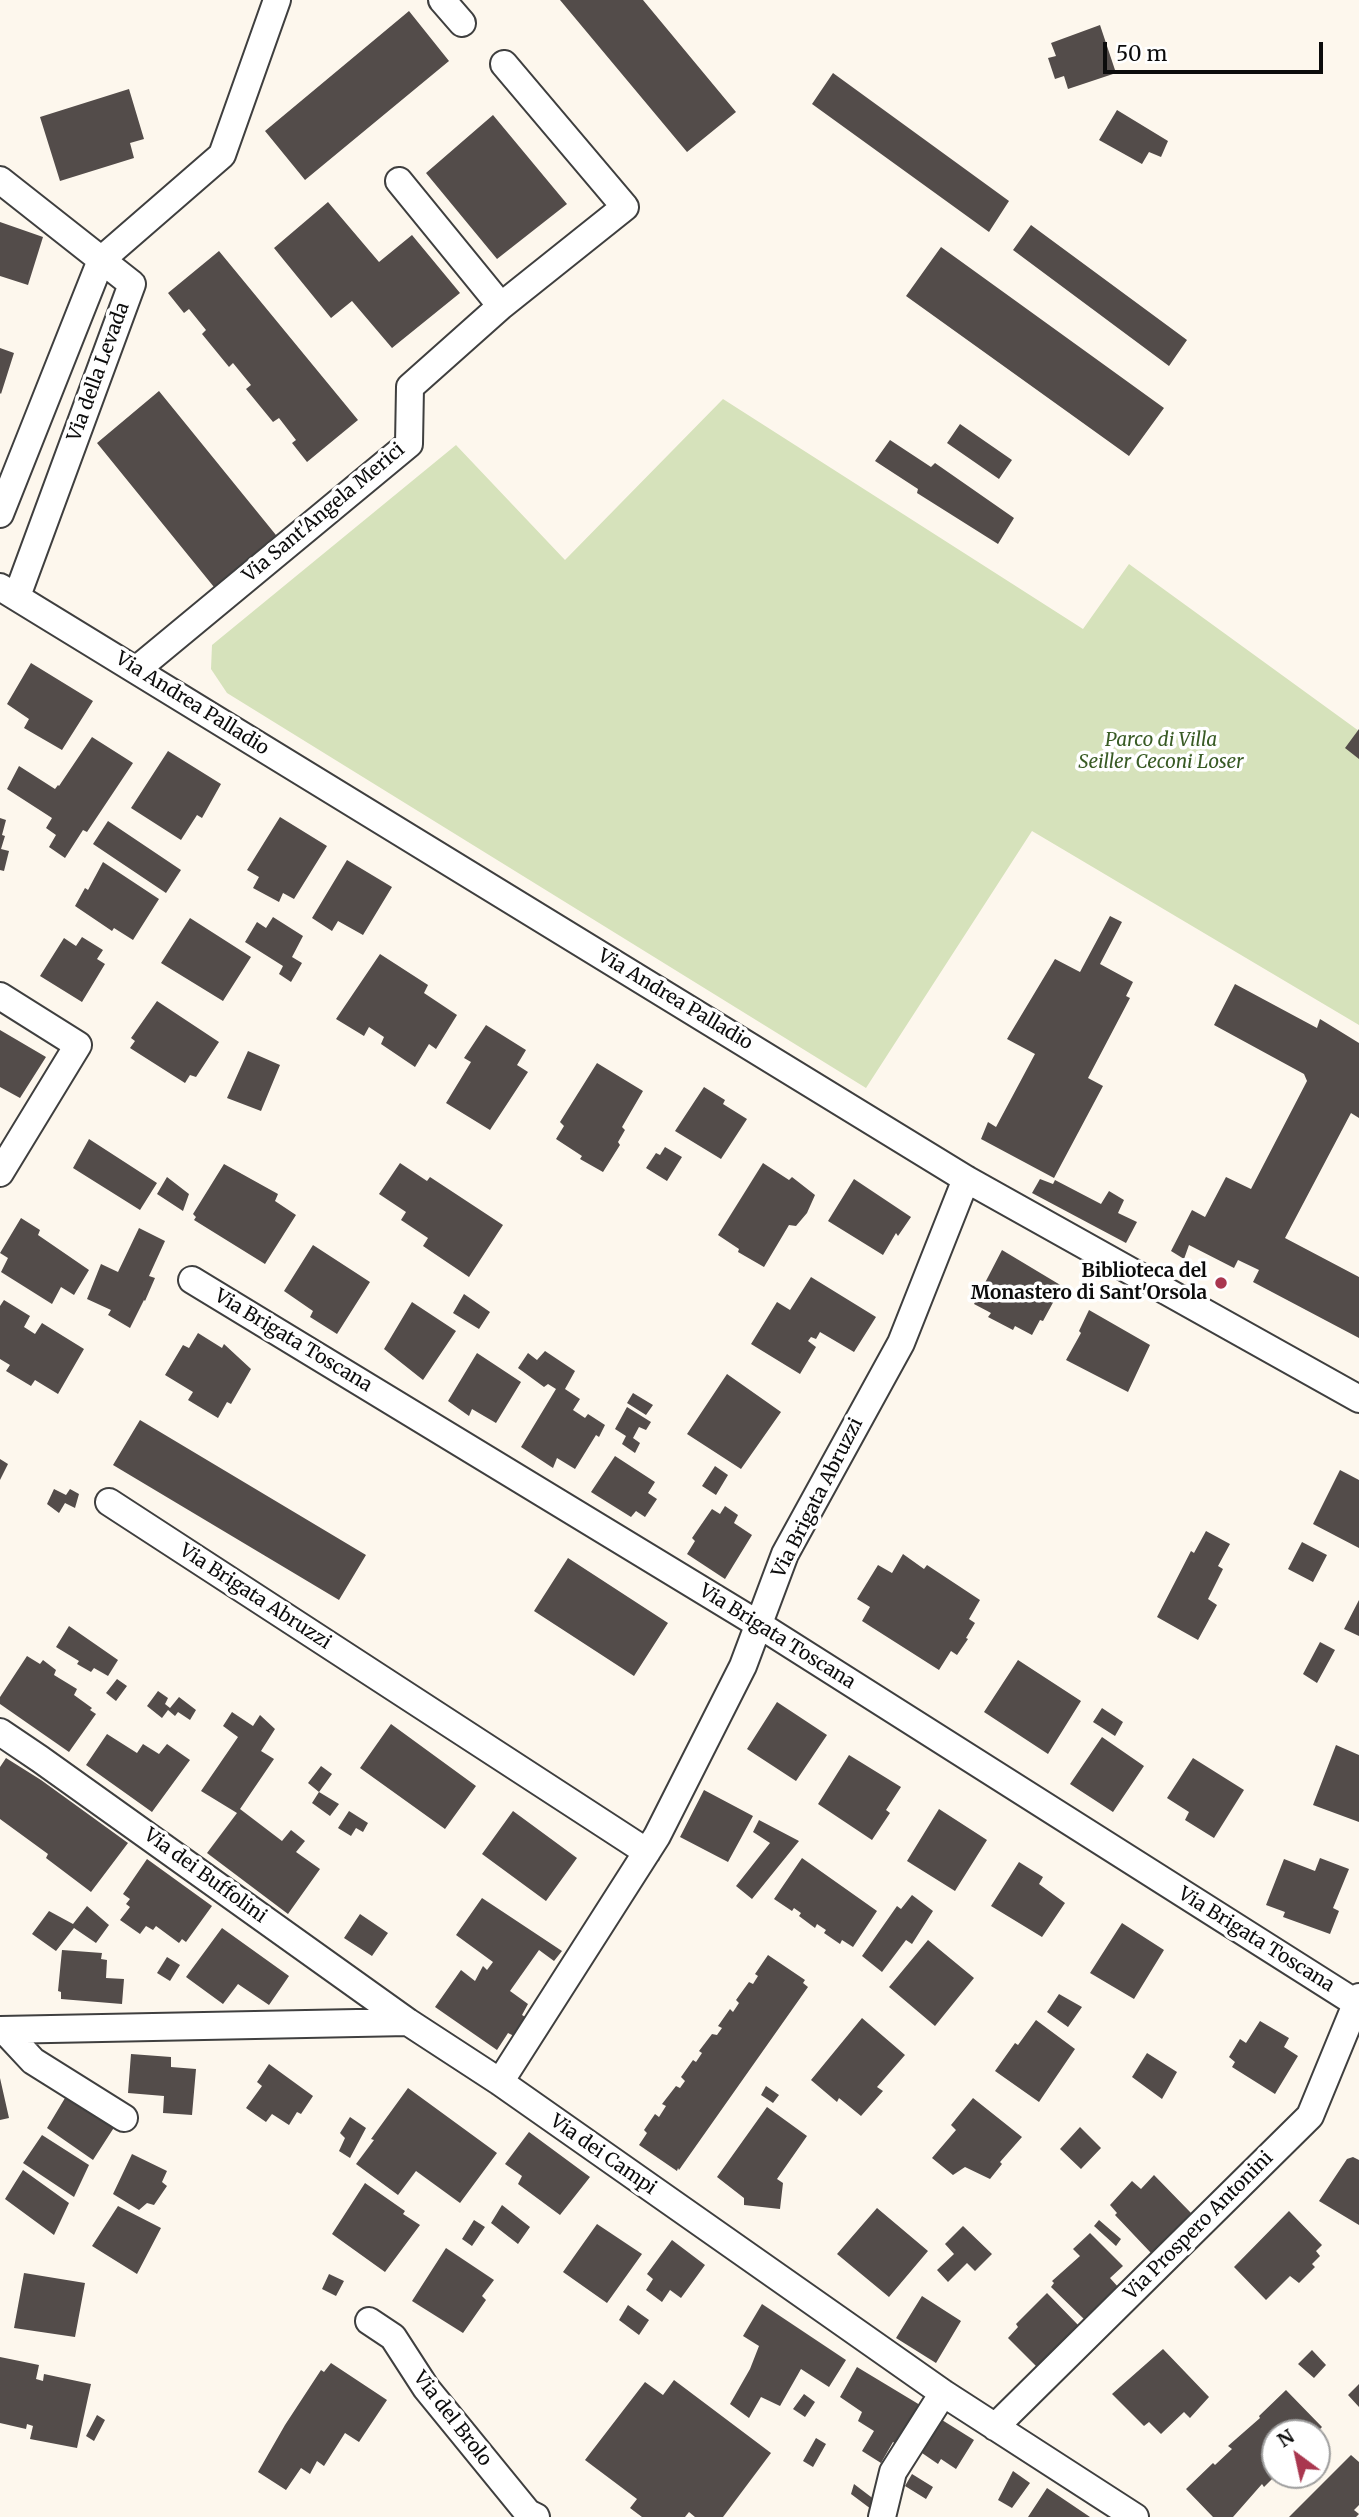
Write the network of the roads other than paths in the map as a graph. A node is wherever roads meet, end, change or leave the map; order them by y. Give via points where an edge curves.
1 (278, 0) edge
2 (442, 0) edge
3 (462, 23) dead end
4 (504, 64) dead end
5 (0, 180) edge
6 (399, 181) dead end
7 (101, 260) junction
8 (501, 306) junction
9 (0, 514) edge
10 (8, 592) edge
11 (136, 670) junction
12 (0, 996) edge
13 (0, 1173) edge
14 (966, 1178) junction
15 (192, 1280) dead end
16 (1359, 1399) edge
17 (109, 1502) dead end
18 (758, 1624) junction
19 (0, 1732) edge
20 (647, 1852) junction
21 (1358, 2000) edge
22 (408, 2022) junction
23 (2, 2030) edge
24 (500, 2082) junction
25 (124, 2118) dead end
26 (369, 2321) dead end
27 (943, 2393) junction
28 (995, 2427) junction
29 (536, 2517) edge
30 (882, 2517) edge
31 (1135, 2517) edge

1 - 7 street via 222,155
2 - 3 street
4 - 8 street, Via Sant'Angela Merici via 625,207
5 - 7 street
6 - 8 street
7 - 9 street, Via della Levada
7 - 10 street, Via della Levada via 132,284
8 - 11 street, Via Sant'Angela Merici via 410,387 409,444
10 - 11 street, Via Andrea Palladio
11 - 14 street, Via Andrea Palladio
12 - 13 street via 78,1045
14 - 16 street, Via Andrea Palladio
14 - 18 street, Via Brigata Abruzzi via 901,1343 785,1554
15 - 18 street, Via Brigata Toscana
17 - 20 street, Via Brigata Abruzzi
18 - 20 street, Via Brigata Abruzzi via 737,1678
18 - 21 street, Via Brigata Toscana
19 - 22 street, Via dei Buffolini
20 - 24 street, Via Brigata Abruzzi
21 - 28 street, Via Prospero Antonini via 1310,2116
22 - 23 street
22 - 24 street, Via dei Campi
23 - 25 street via 33,2061
24 - 27 street, Via dei Campi
26 - 29 street, Via del Brolo via 393,2337 426,2388
27 - 28 street, Via dei Campi
27 - 30 street via 893,2472
28 - 31 street, Via dei Campi

